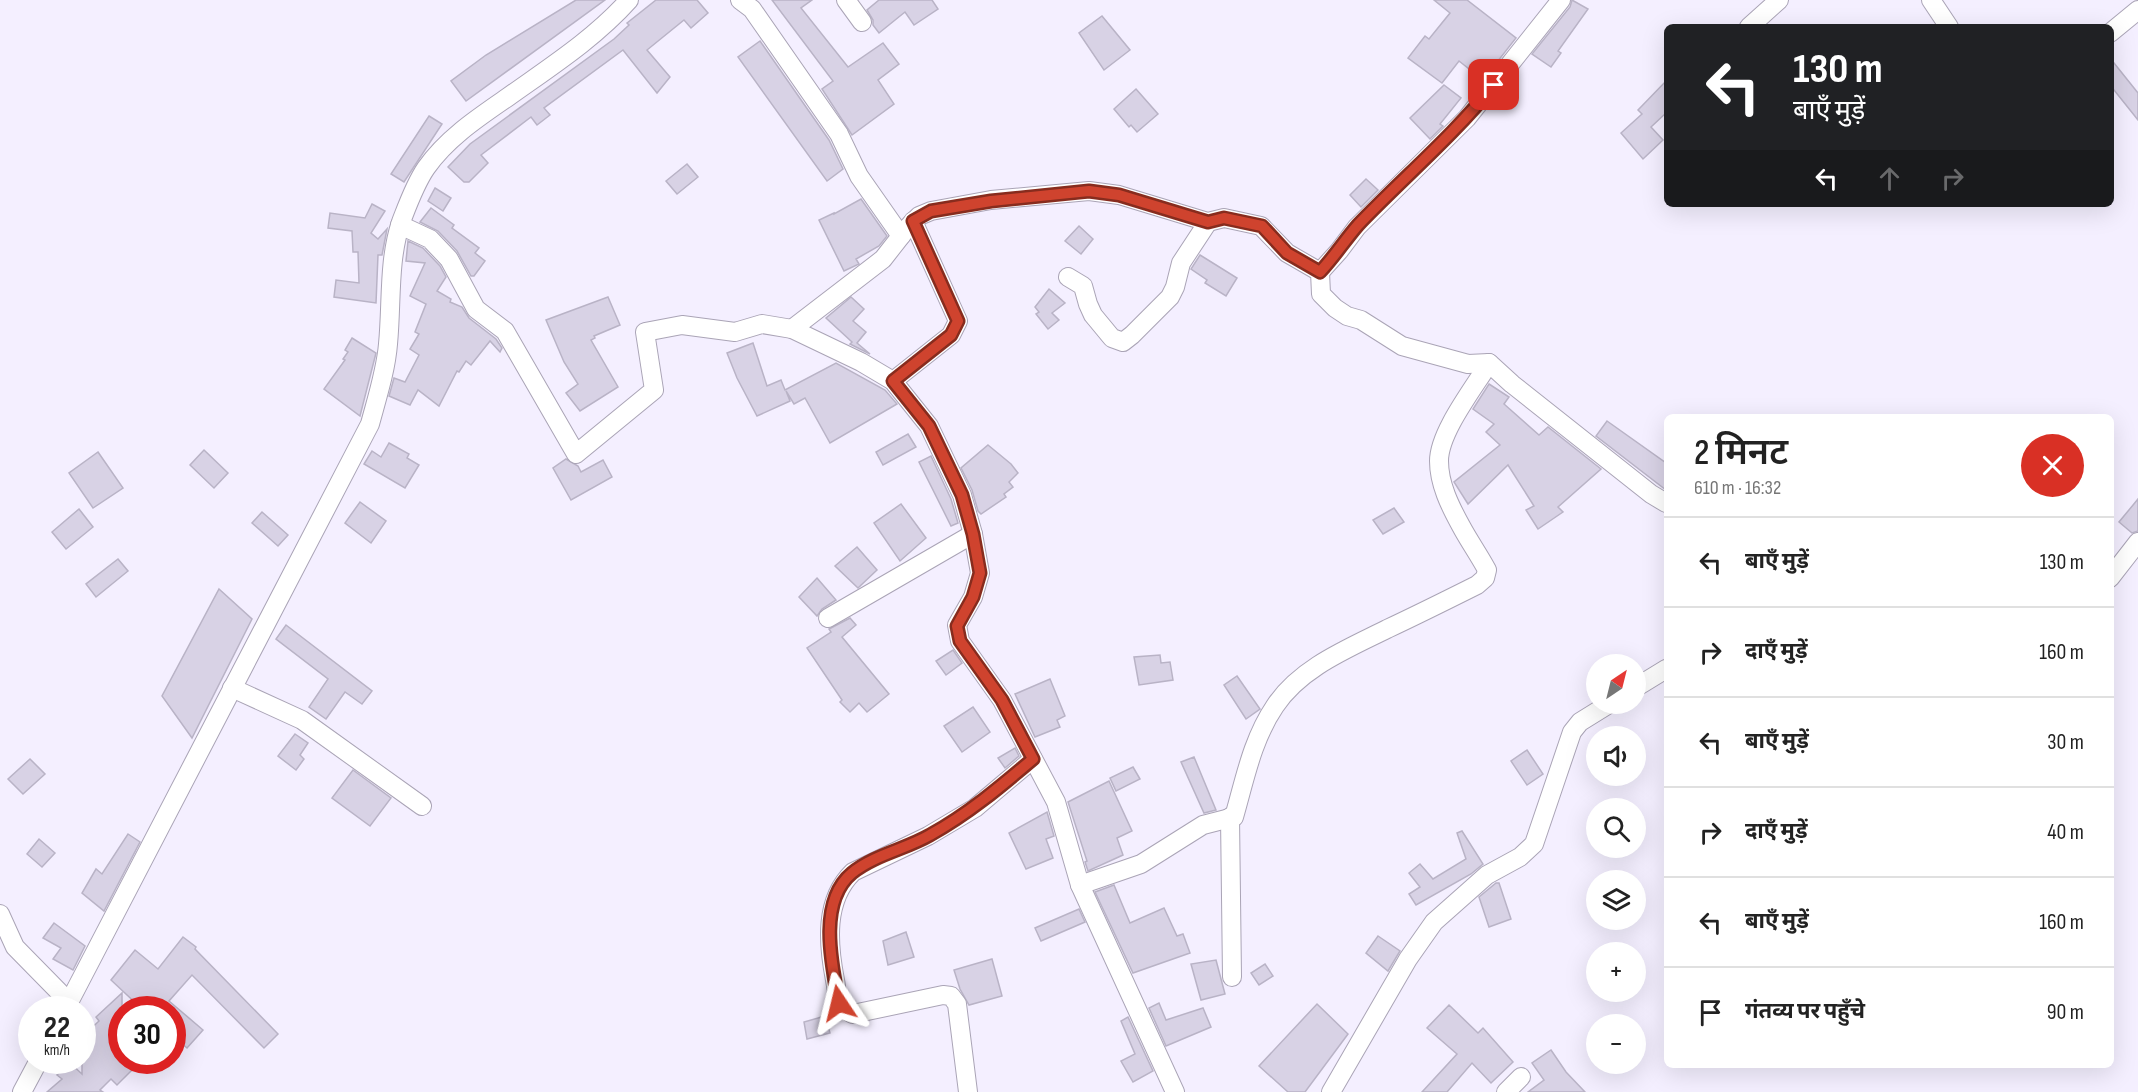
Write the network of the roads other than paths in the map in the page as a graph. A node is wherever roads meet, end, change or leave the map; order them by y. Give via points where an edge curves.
1 (628, 0) edge
2 (740, 0) edge
3 (846, 0) edge
4 (1561, 0) edge
5 (1779, 0) edge
6 (1931, 0) edge
7 (2138, 10) edge
8 (862, 22) dead end
9 (1753, 24) edge
10 (1947, 24) edge
11 (2114, 30) edge
12 (913, 221) junction
13 (1208, 222) junction
14 (400, 225) junction
15 (901, 236) junction
16 (1320, 272) junction
17 (1068, 277) dead end
18 (792, 329) junction
19 (1489, 363) junction
20 (893, 381) junction
21 (1664, 502) edge
22 (973, 534) junction
23 (2138, 542) edge
24 (2114, 573) edge
25 (828, 618) dead end
26 (1664, 670) edge
27 (1646, 681) edge
28 (232, 687) junction
29 (1593, 714) edge
30 (1033, 759) junction
31 (422, 806) dead end
32 (1230, 817) junction
33 (1080, 885) junction
34 (0, 914) edge
35 (1232, 977) dead end
36 (58, 996) edge
37 (72, 996) edge
38 (32, 1074) edge
39 (1521, 1077) dead end
40 (22, 1092) edge
41 (968, 1092) edge
42 (1175, 1092) edge
43 (1330, 1092) edge
44 (1506, 1092) edge

1 - 14 street via 578,48 470,123 442,150 426,169
2 - 15 street via 752,9 807,85 839,134 859,176
3 - 8 street
4 - 16 street via 1467,118 1357,227
5 - 9 street
6 - 10 street
7 - 11 street
12 - 13 street via 931,211 1089,191 1119,195
12 - 15 street
12 - 20 street via 958,321 951,335
13 - 16 street via 1224,218 1262,226 1287,253
13 - 17 street via 1181,263 1173,292 1123,342 1108,334 1090,310 1083,286
14 - 18 street via 429,239 449,259 476,309 505,331 576,454 654,390 645,332 682,326 735,332 762,324
14 - 28 street via 390,284 388,345 370,423
15 - 18 street via 883,259
16 - 19 street via 1321,294 1335,308 1402,346 1467,364
18 - 20 street
19 - 21 street
19 - 32 street via 1448,431 1439,460 1445,492 1487,570 1485,578 1324,662 1297,681 1266,721 1245,772 1234,817
20 - 22 street via 929,426 962,495
22 - 25 street
22 - 30 street via 980,573 957,633 1002,700
23 - 24 street
26 - 27 street
28 - 31 street via 302,720
28 - 37 street
29 - 43 street via 1572,732 1534,844 1520,857 1487,875 1434,922
30 - 33 street via 1056,802
30 - 41 street via 975,808 928,836 852,872 834,904 830,956 842,1008 853,1014 951,996 957,1004
32 - 33 street via 1203,825 1141,864
32 - 35 street
33 - 42 street
34 - 36 street via 15,947
38 - 40 street
39 - 44 street

